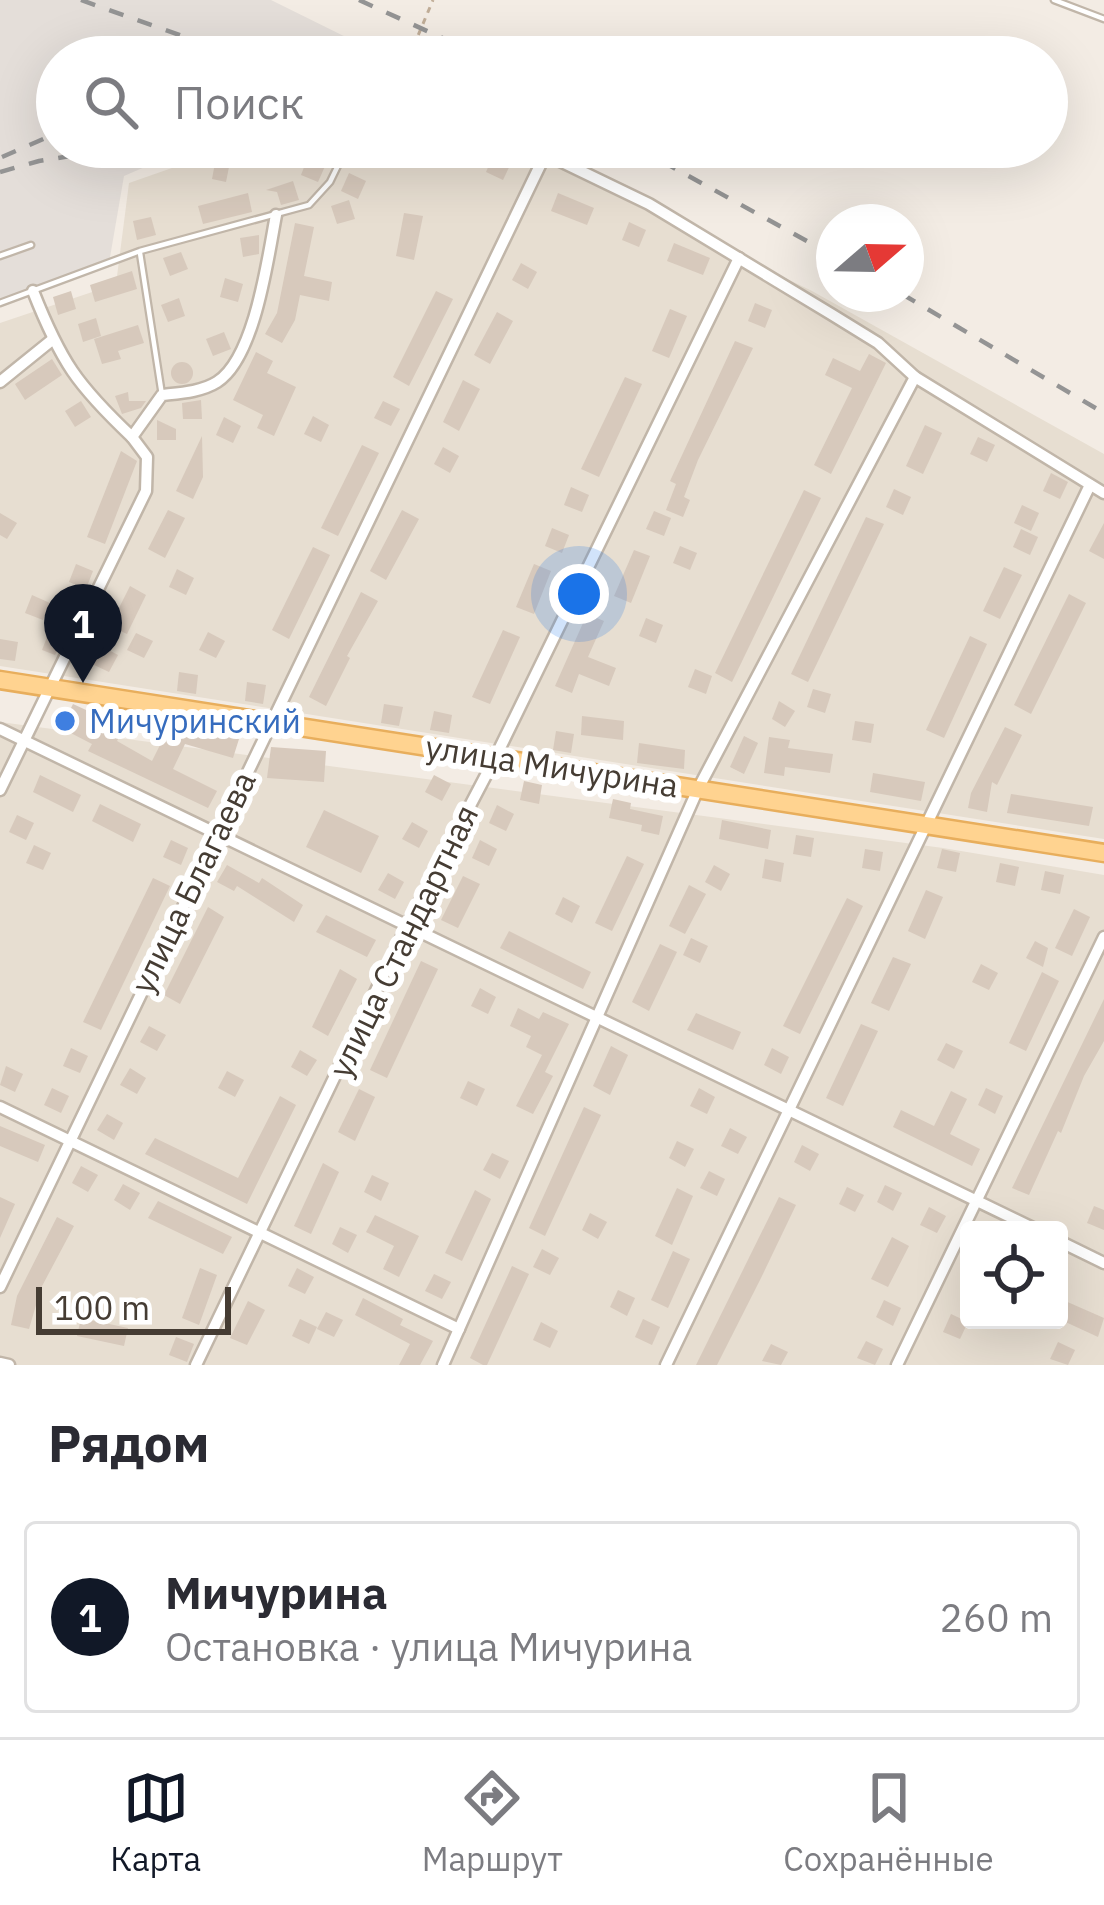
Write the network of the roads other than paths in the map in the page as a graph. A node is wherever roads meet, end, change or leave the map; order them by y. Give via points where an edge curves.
1 (1054, 0) edge
2 (1104, 19) edge
3 (337, 168) edge
4 (539, 168) edge
5 (573, 168) edge
6 (276, 215) junction
7 (31, 245) dead end
8 (140, 251) junction
9 (0, 256) edge
10 (739, 258) junction
11 (33, 291) junction
12 (0, 303) edge
13 (52, 340) junction
14 (915, 377) junction
15 (0, 382) edge
16 (162, 395) junction
17 (132, 436) junction
18 (1090, 485) junction
19 (1104, 493) edge
20 (0, 680) edge
21 (52, 688) junction
22 (272, 722) junction
23 (0, 729) edge
24 (24, 741) junction
25 (495, 758) junction
26 (698, 789) junction
27 (0, 790) edge
28 (925, 825) junction
29 (216, 834) junction
30 (1104, 853) edge
31 (408, 924) junction
32 (1104, 937) edge
33 (596, 1020) junction
34 (0, 1107) edge
35 (788, 1111) junction
36 (68, 1140) junction
37 (976, 1201) junction
38 (1018, 1221) edge
39 (260, 1232) junction
40 (1068, 1245) edge
41 (1104, 1263) edge
42 (0, 1287) edge
43 (459, 1329) junction
44 (196, 1365) edge
45 (443, 1365) edge
46 (666, 1365) edge
47 (897, 1365) edge

1 - 2 lane
3 - 6 lane via 309,205
4 - 22 street, улица Благаева
5 - 10 street
6 - 8 lane
6 - 16 street via 251,322 231,367 193,392
7 - 9 lane
8 - 11 lane
8 - 16 lane
10 - 14 street via 878,343
10 - 25 street, улица Стандартная
11 - 12 lane
11 - 13 street
13 - 15 street
13 - 17 street via 82,389
14 - 18 street
14 - 26 street
16 - 17 street
17 - 21 street via 147,457 146,491
18 - 19 street
18 - 28 street
20 - 21 main road, улица Мичурина
21 - 22 main road, улица Мичурина
21 - 24 street
22 - 25 main road, улица Мичурина
22 - 29 street, улица Благаева
23 - 24 street
24 - 27 street
24 - 29 street
25 - 26 main road, улица Мичурина
25 - 31 street, улица Стандартная
26 - 28 main road, улица Мичурина
26 - 33 street
28 - 30 main road, улица Мичурина
28 - 35 street
29 - 31 street
29 - 36 street, улица Благаева
31 - 33 street
31 - 39 street, улица Стандартная
32 - 37 street
33 - 35 street
33 - 43 street
34 - 36 street
35 - 37 street
35 - 46 street
36 - 39 street
36 - 42 street, улица Благаева
37 - 38 street
37 - 47 street
39 - 43 street
39 - 44 street, улица Стандартная
40 - 41 street
43 - 45 street

